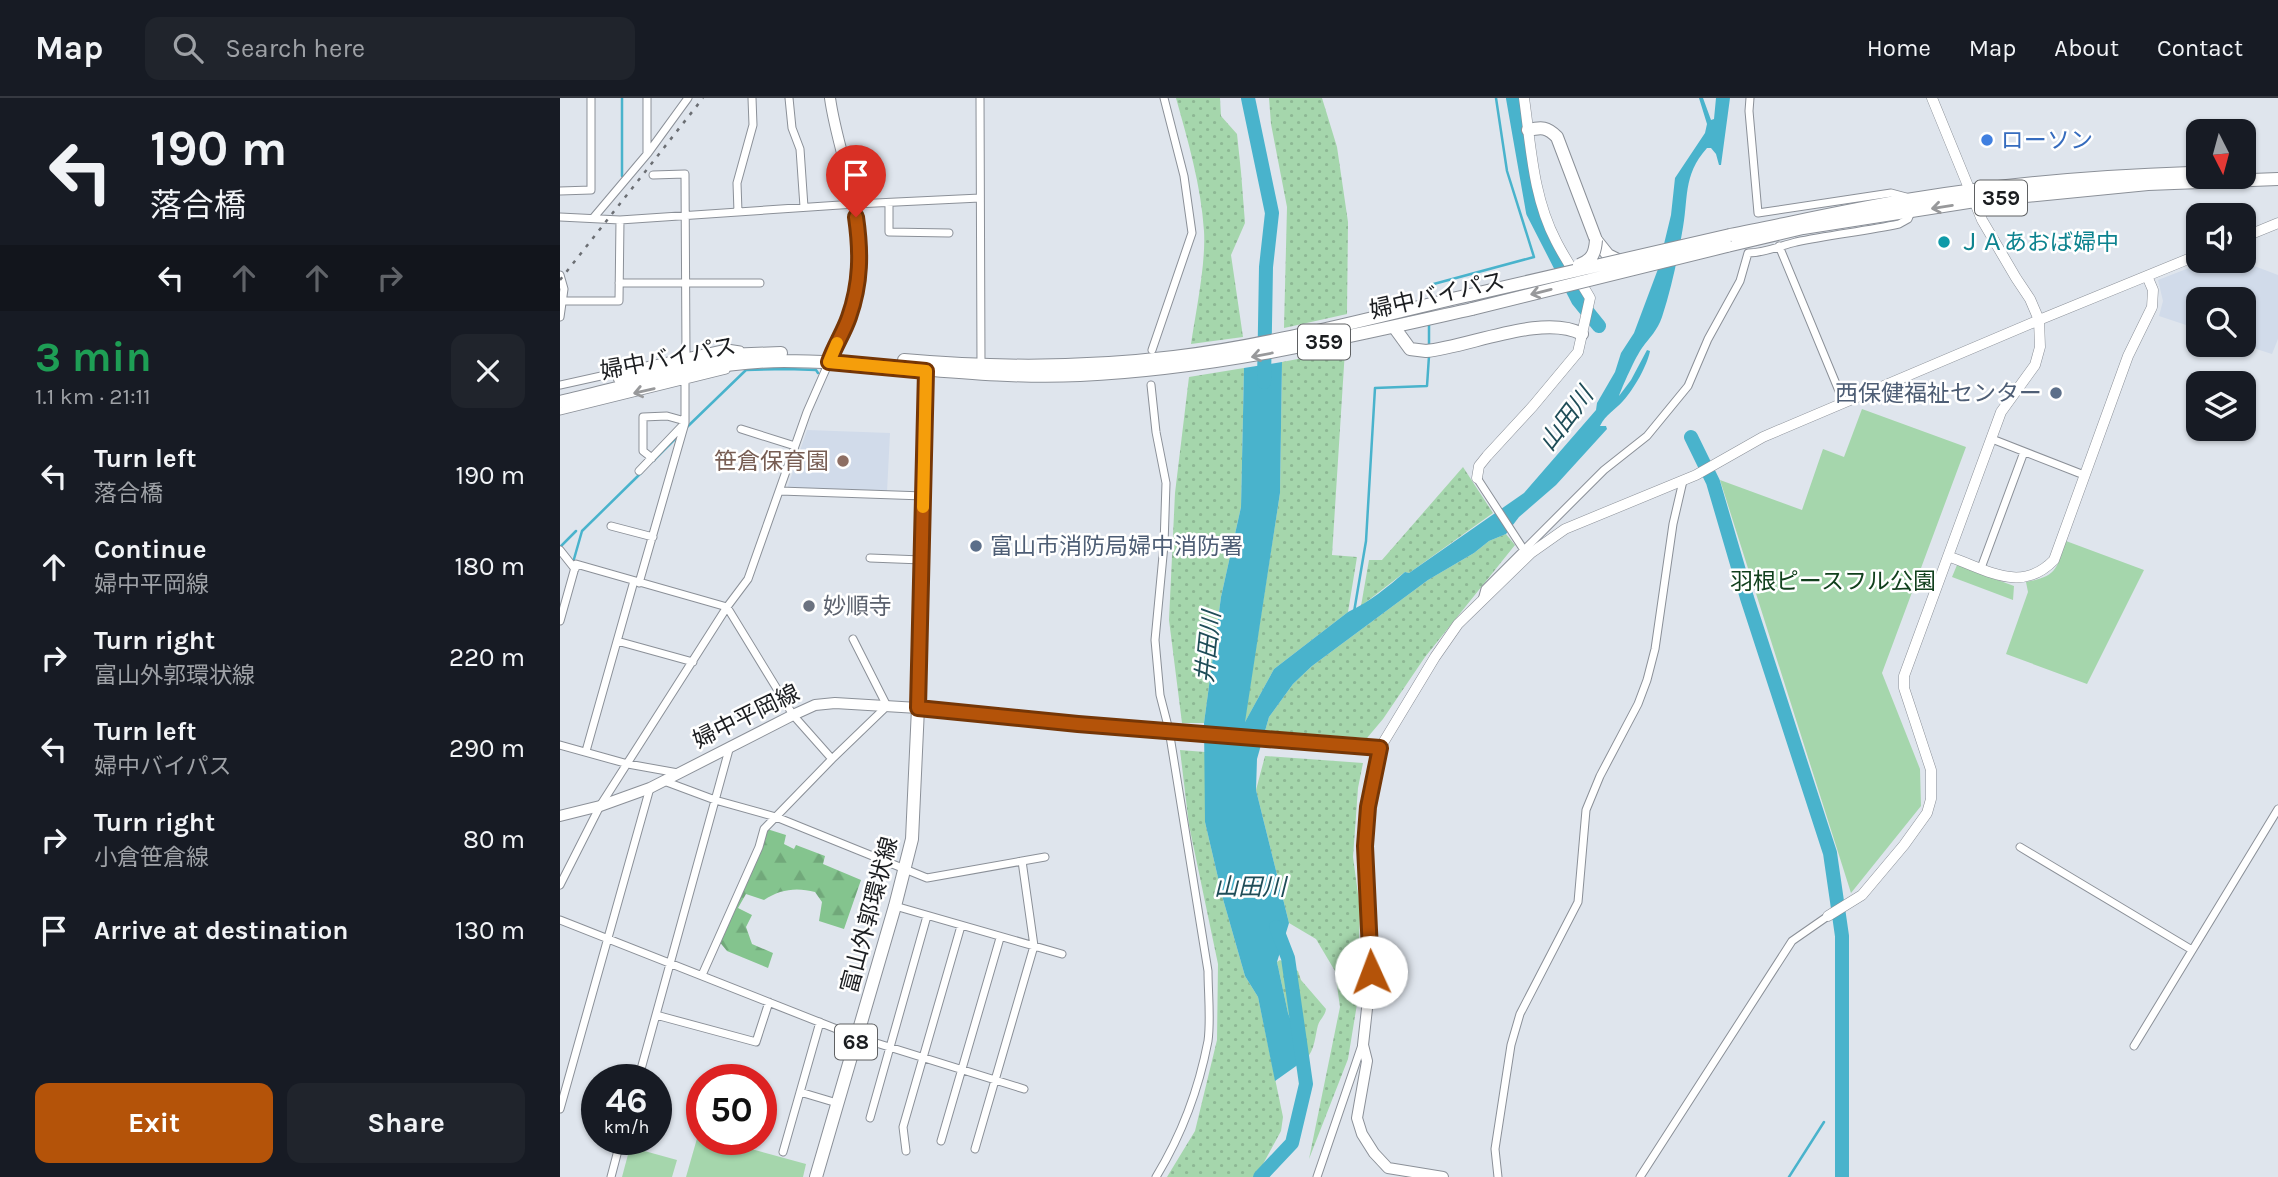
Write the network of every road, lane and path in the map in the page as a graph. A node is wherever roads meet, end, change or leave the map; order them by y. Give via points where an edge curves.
1 (591, 98) edge
2 (647, 98) edge
3 (688, 98) edge
4 (752, 98) edge
5 (789, 98) edge
6 (830, 98) edge
7 (980, 98) edge
8 (1164, 98) edge
9 (1524, 98) edge
10 (1750, 98) edge
11 (1933, 98) edge
12 (1528, 130) junction
13 (648, 153) junction
14 (2278, 171) edge
15 (2256, 172) edge
16 (2186, 174) edge
17 (653, 175) dead end
18 (2278, 179) edge
19 (560, 191) edge
20 (1973, 196) junction
21 (980, 198) junction
22 (855, 204) junction
23 (889, 204) junction
24 (1912, 205) junction
25 (804, 207) junction
26 (738, 212) junction
27 (685, 216) junction
28 (560, 217) edge
29 (594, 217) junction
30 (620, 220) junction
31 (2278, 223) edge
32 (2256, 232) edge
33 (948, 233) dead end
34 (1596, 240) junction
35 (1728, 241) junction
36 (1779, 246) junction
37 (2186, 260) edge
38 (1620, 261) junction
39 (560, 275) edge
40 (2147, 276) junction
41 (1525, 282) junction
42 (619, 283) junction
43 (685, 283) junction
44 (760, 283) dead end
45 (563, 301) junction
46 (1472, 309) junction
47 (560, 317) edge
48 (2039, 320) junction
49 (1394, 327) junction
50 (1584, 330) junction
51 (1152, 350) dead end
52 (1426, 351) junction
53 (686, 356) junction
54 (756, 358) junction
55 (830, 358) junction
56 (1174, 363) junction
57 (981, 364) junction
58 (926, 367) junction
59 (685, 382) junction
60 (560, 385) edge
61 (1152, 385) dead end
62 (560, 393) edge
63 (575, 394) junction
64 (560, 402) edge
65 (1844, 403) junction
66 (560, 411) edge
67 (685, 422) junction
68 (741, 429) dead end
69 (1992, 439) junction
70 (795, 446) junction
71 (2024, 452) junction
72 (653, 458) junction
73 (639, 471) dead end
74 (2084, 475) junction
75 (1477, 478) joint
76 (1683, 481) junction
77 (780, 491) junction
78 (923, 496) junction
79 (611, 526) dead end
80 (653, 537) junction
81 (1523, 548) junction
82 (560, 550) edge
83 (1950, 557) junction
84 (870, 558) dead end
85 (922, 560) junction
86 (1981, 568) junction
87 (575, 569) junction
88 (637, 582) junction
89 (1482, 600) junction
90 (727, 607) junction
91 (562, 608) edge
92 (560, 621) edge
93 (853, 639) dead end
94 (617, 641) junction
95 (693, 662) junction
96 (887, 706) junction
97 (918, 708) junction
98 (793, 715) junction
99 (1169, 730) junction
100 (560, 745) edge
101 (730, 745) junction
102 (1375, 747) junction
103 (586, 751) junction
104 (832, 759) junction
105 (628, 764) junction
106 (678, 773) junction
107 (664, 780) junction
108 (650, 788) junction
109 (715, 800) junction
110 (600, 806) junction
111 (2278, 809) edge
112 (560, 816) edge
113 (776, 817) junction
114 (2020, 846) dead end
115 (1045, 857) dead end
116 (1022, 861) junction
117 (905, 867) junction
118 (560, 885) edge
119 (895, 906) junction
120 (927, 916) junction
121 (1828, 916) joint
122 (560, 920) edge
123 (961, 926) junction
124 (1000, 938) junction
125 (608, 939) junction
126 (1034, 946) junction
127 (2192, 950) junction
128 (1062, 954) dead end
129 (670, 962) junction
130 (702, 975) junction
131 (769, 1002) junction
132 (656, 1015) junction
133 (820, 1022) junction
134 (857, 1037) junction
135 (1363, 1045) junction
136 (2134, 1046) dead end
137 (890, 1048) junction
138 (923, 1058) junction
139 (642, 1064) edge
140 (961, 1071) junction
141 (994, 1080) junction
142 (1024, 1089) dead end
143 (800, 1092) junction
144 (837, 1103) junction
145 (560, 1109) edge
146 (870, 1118) dead end
147 (941, 1141) dead end
148 (975, 1149) dead end
149 (906, 1151) dead end
150 (783, 1152) dead end
151 (617, 1155) edge
152 (1430, 1176) edge
153 (611, 1177) edge
154 (816, 1177) edge
155 (1156, 1177) edge
156 (1317, 1177) edge
157 (1443, 1177) edge
158 (1497, 1177) edge
159 (1640, 1177) edge

1 - 19 street via 591,190
2 - 13 street
3 - 13 street
4 - 26 street via 753,125 737,183
5 - 25 street via 800,149
6 - 22 main road
7 - 21 street
8 - 51 street via 1184,176 1192,233
9 - 12 street
10 - 24 street via 1758,213 1891,192
11 - 20 street
12 - 34 main road via 1542,127 1557,137
12 - 50 street via 1530,161 1541,202 1556,241 1590,298
13 - 29 street
14 - 15 main road
16 - 20 main road, 婦中バイパス / 359 via 2091,179
17 - 27 street via 685,174
18 - 20 main road, 婦中バイパス / 359
20 - 24 main road, 婦中バイパス / 359
20 - 48 street
21 - 23 street
21 - 57 street
22 - 23 street
22 - 25 street
22 - 55 main road via 859,280 849,317
23 - 33 street via 889,232
24 - 35 main road, 婦中バイパス / 359
24 - 36 street via 1908,219 1899,224
25 - 26 street
26 - 27 street
27 - 30 street
27 - 43 street
28 - 29 street
29 - 30 street
30 - 42 street
31 - 32 street
34 - 38 main road, bridge
34 - 41 main road, bridge via 1588,262
35 - 38 main road, 婦中バイパス / 359, bridge
35 -> 46 main road, 婦中バイパス / 359, bridge
36 - 65 street
36 - 81 street via 1748,253 1740,281 1688,386 1647,436 1604,470
37 - 40 street
38 - 41 main road, 婦中バイパス / 359, bridge
39 - 45 street
40 - 48 street
40 - 74 street via 2152,307 2128,356
41 - 56 main road, 婦中バイパス / 359, bridge
42 - 43 street
42 - 45 street via 619,301
43 - 44 street
43 - 53 street
45 - 47 street
46 - 49 main road, 婦中バイパス / 359
46 - 52 main road via 1414,328 1410,340
48 - 65 street
48 - 69 street via 2035,365 2001,412
49 - 52 main road via 1410,349
49 -> 56 main road, 婦中バイパス / 359 via 1257,356
50 - 52 main road via 1529,329
50 - 75 street via 1568,366 1487,456
53 - 54 street via 727,348
53 - 60 street
54 - 55 main road, 婦中バイパス / 359
54 - 59 street
54 - 63 main road, 婦中バイパス / 359
55 - 58 main road, 婦中バイパス / 359
55 - 70 street
56 - 57 main road, 婦中バイパス / 359
56 - 58 main road, 婦中バイパス / 359 via 1079,375
57 - 58 main road, 婦中バイパス / 359
58 - 78 main road, 富山外郭環状線 / 68
59 -> 66 street
59 - 67 street
61 - 99 street via 1166,483 1155,640 1160,695
62 - 63 main road, 婦中バイパス / 359
63 - 64 main road, 婦中バイパス / 359
65 - 76 street via 1763,437
67 - 72 street
67 - 72 street via 667,416 643,417 643,451
67 - 80 street
68 - 70 street
69 - 71 street
69 - 83 street
70 - 77 street
71 - 74 street
71 - 86 street
72 - 73 street
74 - 86 street via 2054,560 2043,570 2013,579
75 - 81 street
76 - 89 street via 1565,529
76 - 158 street via 1647,680 1586,810 1578,902 1520,1014 1511,1045 1495,1149
77 - 78 street
77 - 90 street via 748,579
78 - 85 main road, 富山外郭環状線 / 68
79 - 80 street
80 - 88 street
81 - 89 street via 1485,589
82 - 87 street
83 - 86 street
83 - 121 street via 1904,676 1931,770 1927,813 1862,895
84 - 85 street
85 - 97 main road, 富山外郭環状線 / 68
87 - 88 street via 576,564
87 - 91 street
88 - 90 street
88 - 94 street
89 - 102 street via 1458,624
90 - 95 street
90 - 98 street
91 - 92 street
93 - 96 street
94 - 95 street
94 - 103 street
95 - 105 street
96 - 97 main road, 婦中平岡線
96 - 98 main road, 婦中平岡線 via 825,704
96 - 104 street
97 - 99 main road, 婦中平岡線
97 - 117 main road, 富山外郭環状線 / 68 via 913,825
98 - 101 main road, 婦中平岡線
98 - 104 street
99 - 102 main road, 婦中平岡線
99 - 155 street via 1208,971 1208,1039 1182,1127
100 - 103 street
101 - 106 main road, 婦中平岡線
101 - 109 street
102 - 135 main road via 1365,846 1371,972
103 - 105 street
104 - 113 street
105 - 106 street
105 - 110 street
106 - 107 main road, 婦中平岡線
107 - 108 main road, 婦中平岡線
107 - 109 street
108 - 110 main road, 婦中平岡線
108 - 125 street
109 - 113 street
109 - 129 street
110 - 112 main road, 婦中平岡線
110 - 118 street
111 - 127 street
113 - 117 street
113 - 130 street via 764,829
114 - 127 street
115 - 116 street
116 - 117 street via 927,878
116 - 126 street
117 - 119 main road, 富山外郭環状線 / 68
119 - 120 street
119 - 134 main road, 富山外郭環状線 / 68
120 - 123 street
120 - 137 street
121 - 159 street via 1792,941
122 - 125 street
123 - 124 street
123 - 138 street
124 - 126 street
124 - 140 street
125 - 129 street
125 - 145 street
126 - 128 street
126 - 141 street
127 - 136 street
129 - 130 street
129 - 132 street
130 - 131 street
131 - 132 street via 756,1042
131 - 133 street
132 - 139 street
133 - 134 street
133 - 143 street
134 - 137 street
134 - 144 main road, 富山外郭環状線 / 68
135 - 152 main road via 1367,1061 1357,1118 1362,1133 1388,1168
135 - 156 street
137 - 138 street
137 - 146 street
138 - 140 street
138 - 149 street via 902,1127
140 - 141 street
140 - 147 street
141 - 142 street
141 - 148 street
143 - 144 street
143 - 150 street
144 - 154 main road, 富山外郭環状線 / 68
151 - 153 street
152 - 157 main road

